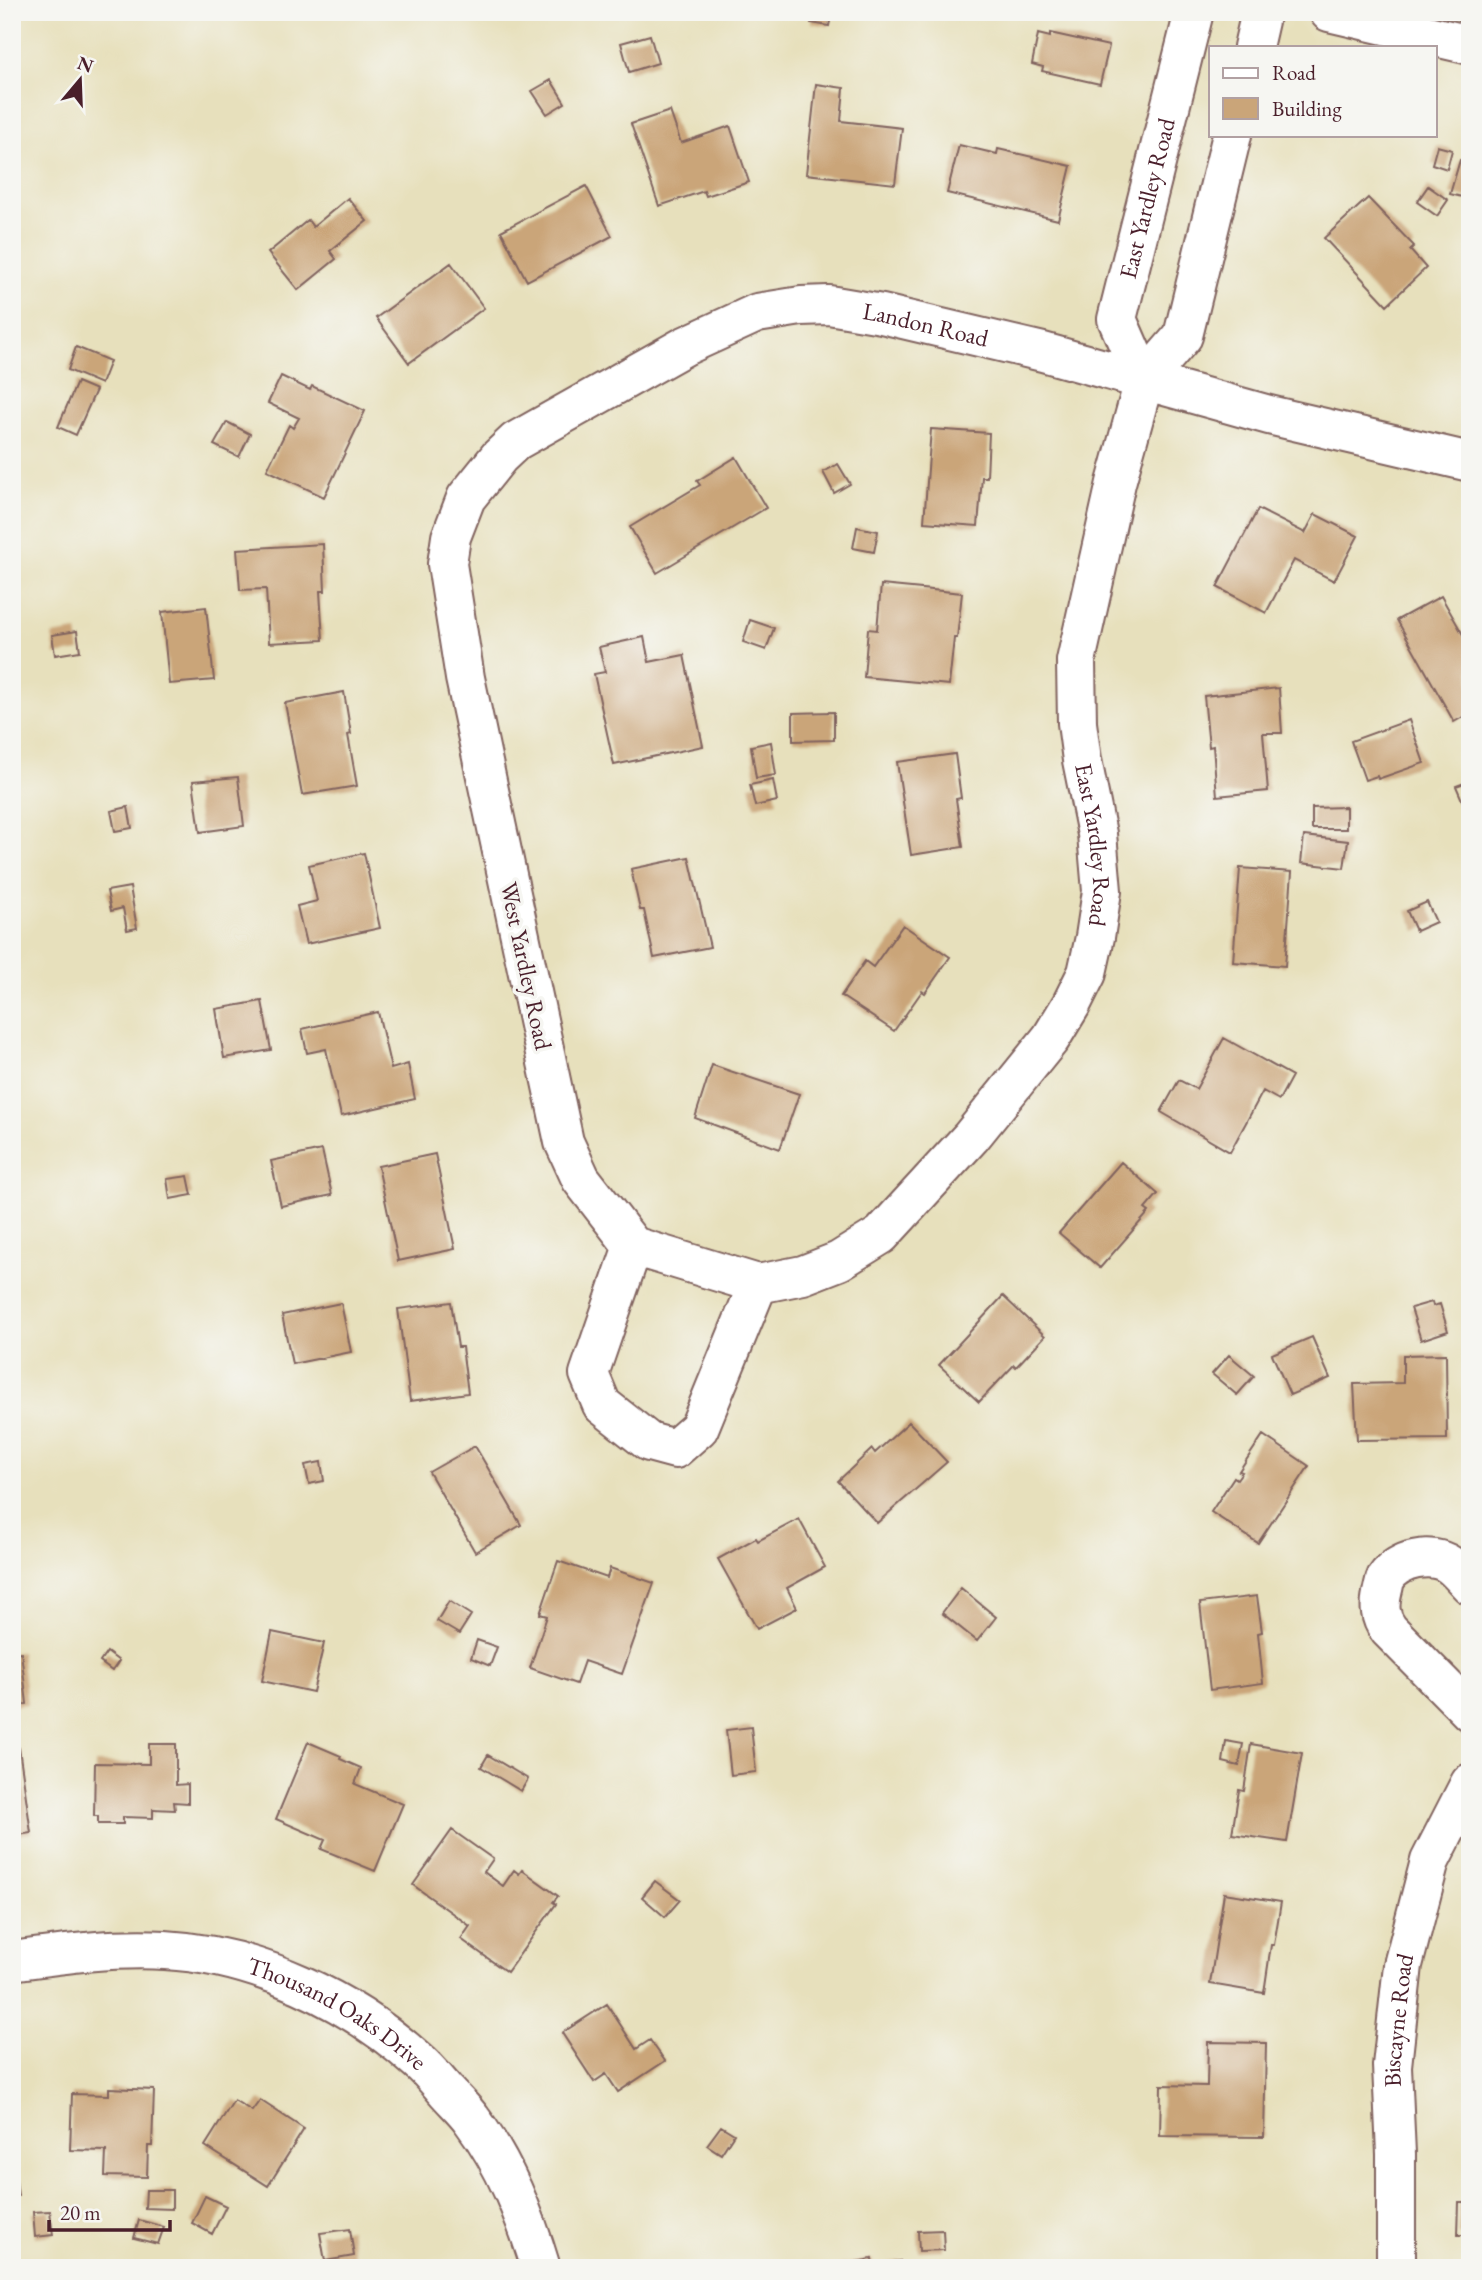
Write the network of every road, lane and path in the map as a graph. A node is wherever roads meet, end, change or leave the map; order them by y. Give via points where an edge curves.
1 (1194, 12) edge
2 (1261, 12) edge
3 (1329, 12) edge
4 (1470, 45) edge
5 (1253, 46) edge
6 (1232, 136) edge
7 (1144, 381) junction
8 (1470, 462) edge
9 (451, 537) joint
10 (633, 1246) junction
11 (758, 1284) junction
12 (1470, 1585) edge
13 (1470, 1712) edge
14 (1470, 1783) edge
15 (12, 1961) edge
16 (541, 2268) edge
17 (1396, 2268) edge

1 - 7 street, East Yardley Road via 1117,319
2 - 5 street
3 - 4 street
6 - 7 street, East Yardley Road via 1183,336
7 - 8 street, Landon Road
7 - 9 street, Landon Road via 882,314 829,305 757,313 685,346 516,441 466,498
7 - 11 street, East Yardley Road via 1076,661 1077,723 1102,891 1087,973 1051,1038 971,1137 881,1236 827,1266
9 - 10 street, West Yardley Road via 447,564 465,678 564,1142 581,1179
10 - 11 street
10 - 11 street via 589,1374 602,1405 649,1443 675,1449 699,1428
12 - 13 street via 1450,1565 1420,1558 1405,1562 1386,1578 1379,1603 1389,1630
14 - 17 street, Biscayne Road via 1430,1861 1403,1965 1392,2066
15 - 16 street, Thousand Oaks Drive via 103,1949 192,1953 260,1968 364,2018 419,2062 471,2119 506,2176 528,2223

